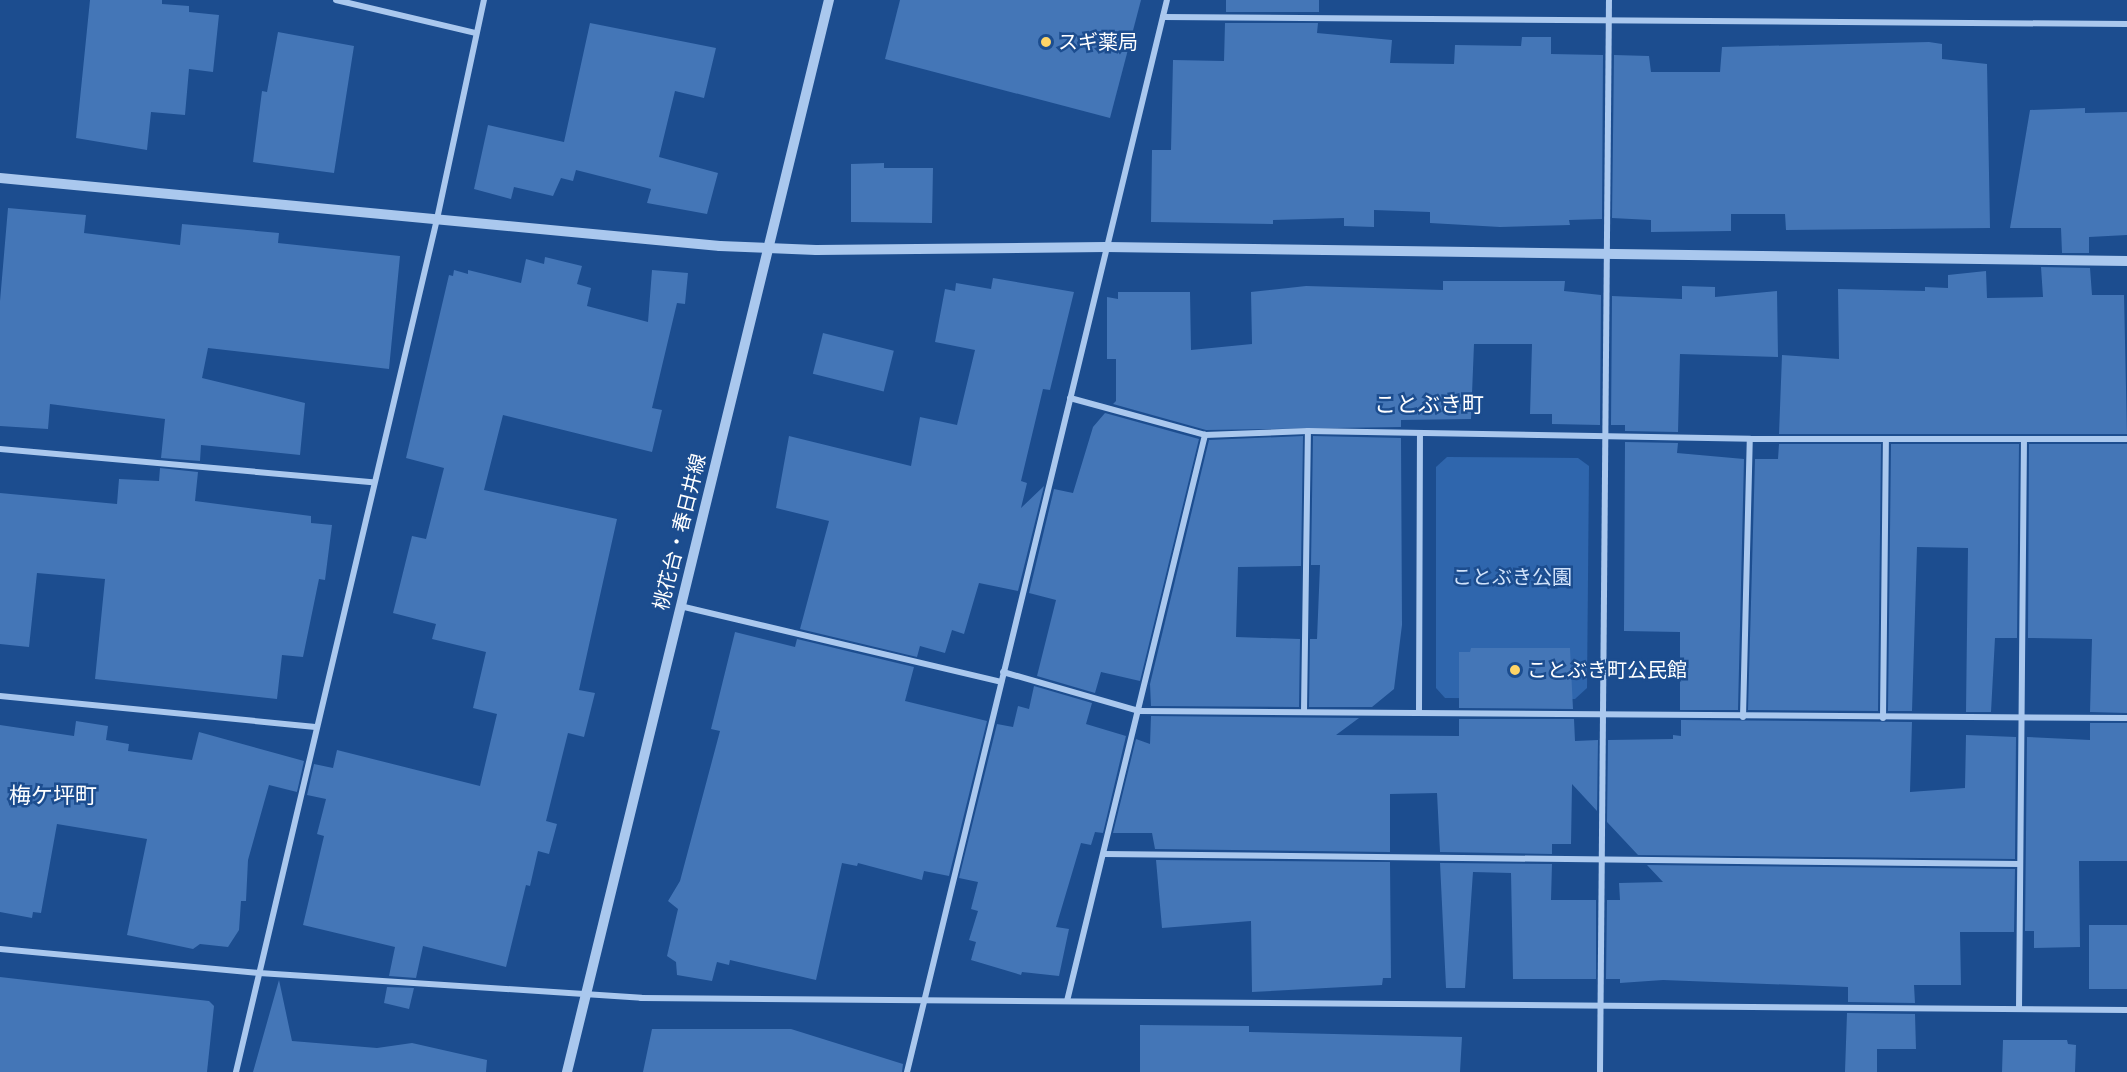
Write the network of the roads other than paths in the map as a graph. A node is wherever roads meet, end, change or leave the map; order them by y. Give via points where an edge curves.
1 (336, 0) edge
2 (484, 0) edge
3 (829, 0) edge
4 (1167, 0) edge
5 (1609, 0) edge
6 (1163, 17) junction
7 (1608, 20) junction
8 (2127, 24) edge
9 (476, 33) junction
10 (0, 178) edge
11 (437, 219) junction
12 (1106, 247) junction
13 (767, 248) junction
14 (1605, 252) junction
15 (2127, 261) edge
16 (1070, 398) junction
17 (1308, 431) junction
18 (1420, 433) junction
19 (1205, 435) junction
20 (1605, 437) junction
21 (1750, 439) junction
22 (1886, 439) junction
23 (2024, 439) junction
24 (2127, 439) edge
25 (0, 449) edge
26 (373, 482) junction
27 (680, 606) junction
28 (1003, 672) junction
29 (1001, 682) junction
30 (0, 696) edge
31 (1139, 711) junction
32 (1304, 712) junction
33 (1419, 712) junction
34 (1601, 716) junction
35 (1743, 717) junction
36 (1882, 718) junction
37 (2127, 718) edge
38 (2022, 720) junction
39 (315, 727) junction
40 (1104, 854) junction
41 (1602, 862) junction
42 (2020, 864) junction
43 (0, 949) edge
44 (259, 973) junction
45 (586, 994) junction
46 (925, 999) junction
47 (1067, 1001) junction
48 (1602, 1006) junction
49 (2019, 1009) junction
50 (2127, 1011) edge
51 (236, 1072) edge
52 (567, 1072) edge
53 (907, 1072) edge
54 (1600, 1072) edge

1 - 9 street
2 - 9 street
3 - 13 street, 桃花台・春日井線
4 - 6 street
5 - 7 street
6 - 7 street
6 - 12 street
7 - 8 street
7 - 14 street
9 - 11 street
10 - 11 street
11 - 13 street
11 - 26 street
12 - 13 street
12 - 14 street
12 - 16 street
13 - 27 street, 桃花台・春日井線
14 - 15 street
14 - 20 street
16 - 19 street
16 - 28 street
17 - 18 street
17 - 19 street
17 - 32 street
18 - 20 street
18 - 33 street
19 - 31 street
20 - 21 street
20 - 34 street
21 - 22 street
21 - 35 street
22 - 23 street
22 - 36 street
23 - 24 street
23 - 38 street
25 - 26 street
26 - 39 street
27 - 29 street
27 - 45 street, 桃花台・春日井線
28 - 29 street
28 - 31 street
29 - 46 street
30 - 39 street
31 - 32 street
31 - 40 street
32 - 33 street
33 - 34 street
34 - 35 street
34 - 41 street
35 - 36 street
36 - 38 street
37 - 38 street
38 - 42 street
39 - 44 street
40 - 41 street
40 - 47 street
41 - 42 street
41 - 48 street
42 - 49 street
43 - 44 street
44 - 45 street
44 - 51 street
45 - 46 street
45 - 52 street, 桃花台・春日井線
46 - 47 street
46 - 53 street
47 - 48 street
48 - 49 street
48 - 54 street
49 - 50 street

